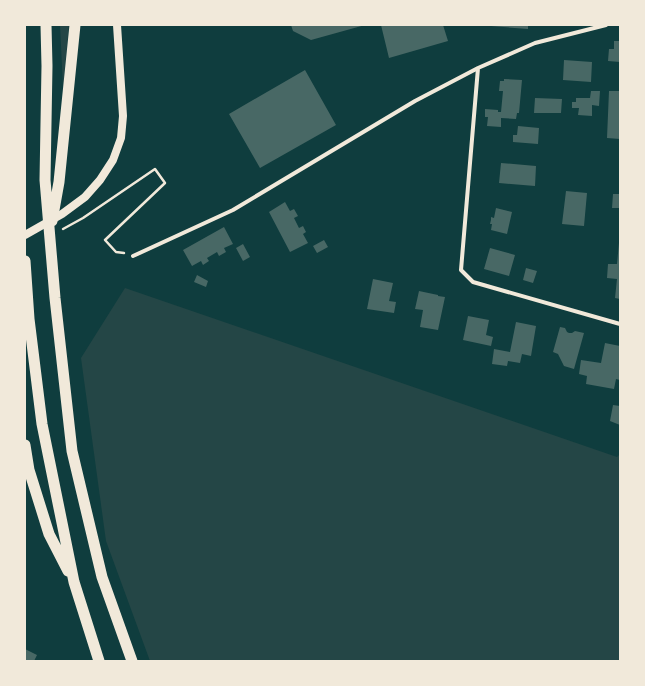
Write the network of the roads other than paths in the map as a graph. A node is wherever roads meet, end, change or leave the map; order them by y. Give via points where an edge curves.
1 (46, 25) edge
2 (75, 25) edge
3 (117, 25) edge
4 (606, 25) edge
5 (478, 68) junction
6 (25, 235) edge
7 (50, 235) junction
8 (133, 256) road end
9 (25, 261) edge
10 (620, 324) edge
11 (25, 445) edge
12 (74, 582) junction
13 (98, 661) edge
14 (132, 661) edge

1 - 7 highway via 45,180
2 - 7 highway via 59,182
3 - 6 main road via 123,116 121,138 113,160 85,197 62,214
4 - 5 street via 536,44
5 - 8 street via 415,101 233,210
5 - 10 street via 461,270 473,282
7 - 14 highway via 72,451 102,577
9 - 12 highway via 29,319 42,424
11 - 12 highway via 29,470 49,534
12 - 13 highway

